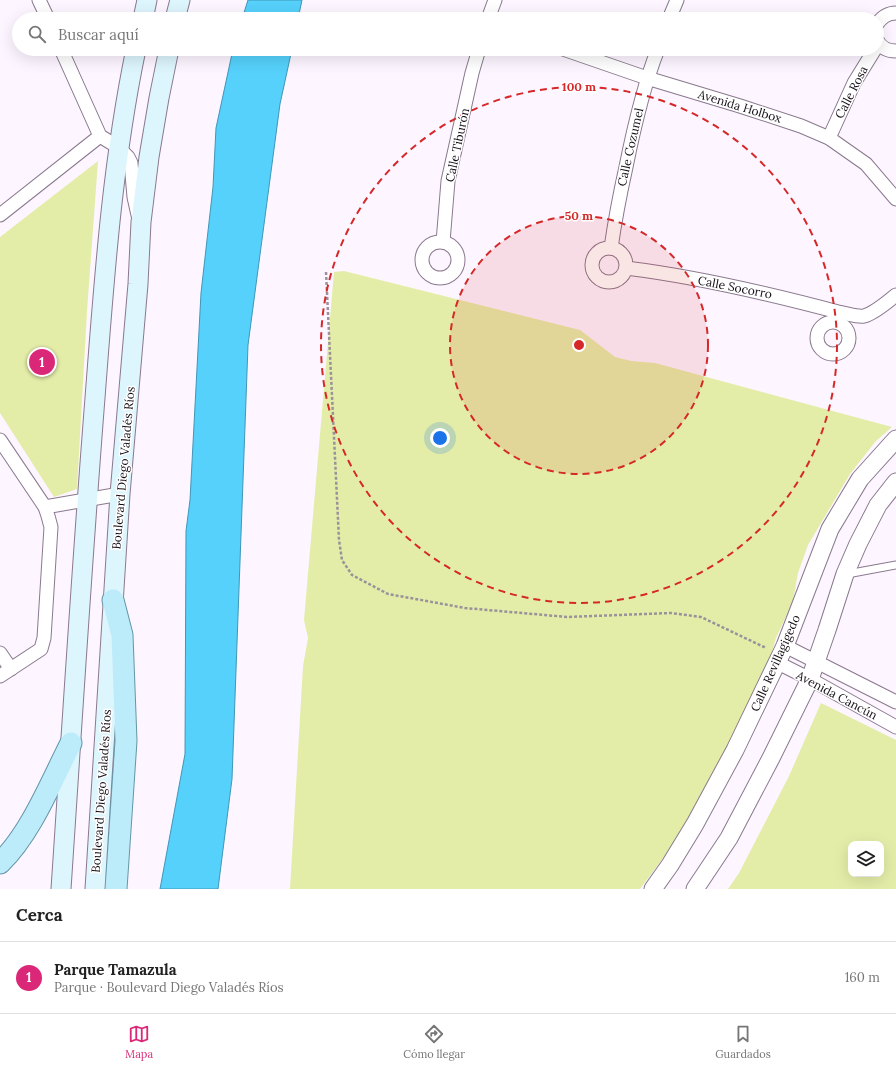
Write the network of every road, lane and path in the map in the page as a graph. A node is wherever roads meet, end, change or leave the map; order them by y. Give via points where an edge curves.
1 (39, 0) edge
2 (147, 0) edge
3 (180, 0) edge
4 (496, 0) edge
5 (677, 0) edge
6 (45, 12) edge
7 (144, 12) edge
8 (177, 12) edge
9 (491, 12) edge
10 (672, 12) edge
11 (896, 13) edge
12 (884, 16) edge
13 (884, 48) edge
14 (896, 51) edge
15 (64, 56) edge
16 (135, 56) edge
17 (168, 56) edge
18 (477, 56) edge
19 (583, 56) edge
20 (655, 56) edge
21 (870, 56) edge
22 (647, 78) junction
23 (100, 136) junction
24 (829, 138) junction
25 (118, 147) junction
26 (896, 199) edge
27 (0, 215) edge
28 (141, 222) junction
29 (443, 242) dead end
30 (611, 248) junction
31 (626, 268) junction
32 (326, 272) dead end
33 (896, 295) edge
34 (896, 439) edge
35 (0, 440) edge
36 (896, 482) edge
37 (120, 494) junction
38 (87, 500) junction
39 (45, 507) junction
40 (896, 565) edge
41 (845, 574) junction
42 (113, 600) junction
43 (785, 646) junction
44 (764, 647) dead end
45 (0, 653) edge
46 (817, 661) junction
47 (778, 663) junction
48 (5, 673) edge
49 (810, 679) junction
50 (896, 702) edge
51 (896, 727) edge
52 (71, 743) junction
53 (0, 863) edge
54 (61, 889) edge
55 (95, 889) edge
56 (116, 889) edge
57 (653, 889) edge
58 (695, 889) edge

1 - 6 street
2 - 7 main road
3 - 8 main road
4 - 9 street
5 - 10 street
11 - 12 street
13 - 14 street
15 - 23 street
16 - 25 main road
17 - 28 main road, Boulevard Diego Valadés Ríos via 149,157
18 - 29 street, Calle Tiburón via 448,181
19 - 22 street, Avenida Holbox
20 - 22 street, Calle Cozumel
21 - 24 street, Calle Rosa via 854,83
22 - 24 street, Avenida Holbox via 747,108
22 - 30 street, Calle Cozumel via 633,132
23 - 25 street
23 - 27 street
24 - 26 street, Avenida Holbox via 866,164
25 - 28 street via 131,163 134,197
25 - 38 main road via 107,245
28 - 37 main road, Boulevard Diego Valadés Ríos
30 - 31 street via 622,253
30 - 31 street via 600,250 593,259 592,270 595,275 604,282 616,281 624,274
31 - 33 street, Calle Socorro via 778,296 840,318 864,316
32 - 44 path via 339,540 342,560 352,575 388,594 465,608 567,617 671,614 701,617
34 - 43 street, Calle Revillagigedo via 860,479 830,529
35 - 39 street
36 - 41 street via 878,505
37 - 38 street
37 - 42 main road, Boulevard Diego Valadés Ríos
38 - 39 street
38 - 52 main road
39 - 48 street via 51,527 46,634 41,649
40 - 41 lane
41 - 46 street
42 - 55 main road, Boulevard Diego Valadés Ríos
42 - 56 main road via 122,635 126,741
43 - 46 street, Avenida Cancún
43 - 47 street, Calle Revillagigedo
45 - 48 street
46 - 49 street
46 - 50 street, Avenida Cancún
47 - 49 street, Avenida Cancún
47 - 57 street, Calle Revillagigedo via 717,786
49 - 51 street, Avenida Cancún
49 - 58 street via 728,838
52 - 53 main road via 27,828
52 - 54 main road

